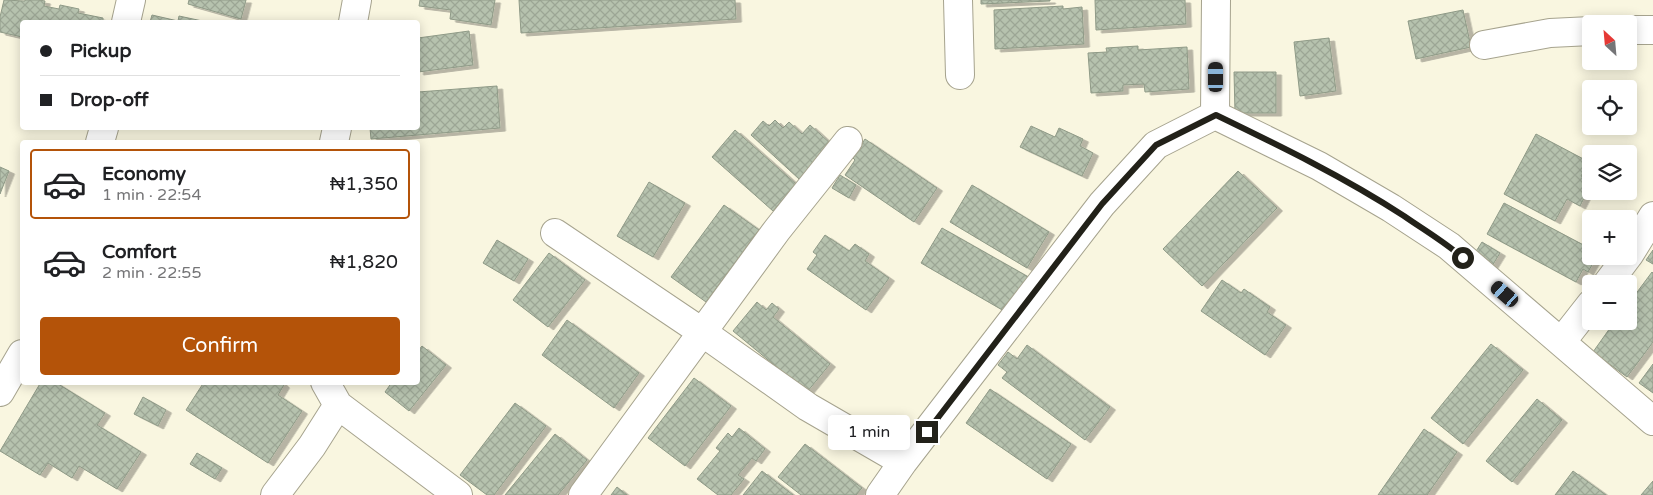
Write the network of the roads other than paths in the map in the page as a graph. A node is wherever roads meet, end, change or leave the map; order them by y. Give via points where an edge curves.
1 (130, 0) edge
2 (356, 0) edge
3 (958, 0) edge
4 (1216, 0) edge
5 (126, 20) edge
6 (354, 20) edge
7 (1638, 30) edge
8 (1653, 30) edge
9 (1582, 31) edge
10 (1484, 45) dead end
11 (960, 75) dead end
12 (1216, 115) junction
13 (848, 141) dead end
14 (1653, 216) edge
15 (555, 232) dead end
16 (1637, 242) edge
17 (1582, 316) edge
18 (702, 332) junction
19 (1562, 342) junction
20 (20, 357) edge
21 (0, 392) edge
22 (331, 394) edge
23 (1653, 421) edge
24 (903, 462) junction
25 (275, 495) edge
26 (458, 495) edge
27 (583, 495) edge
28 (880, 495) edge

1 - 5 street
2 - 6 street
3 - 11 street
4 - 12 street
7 - 8 street
9 - 10 street via 1550,33
12 - 19 street via 1319,166 1449,246
12 - 24 street via 1156,145 1102,204
13 - 18 street
14 - 16 street
15 - 18 street
17 - 19 street
18 - 24 street via 808,407
18 - 27 street
19 - 23 street
20 - 21 street
22 - 25 street via 312,446
22 - 26 street
24 - 28 street

